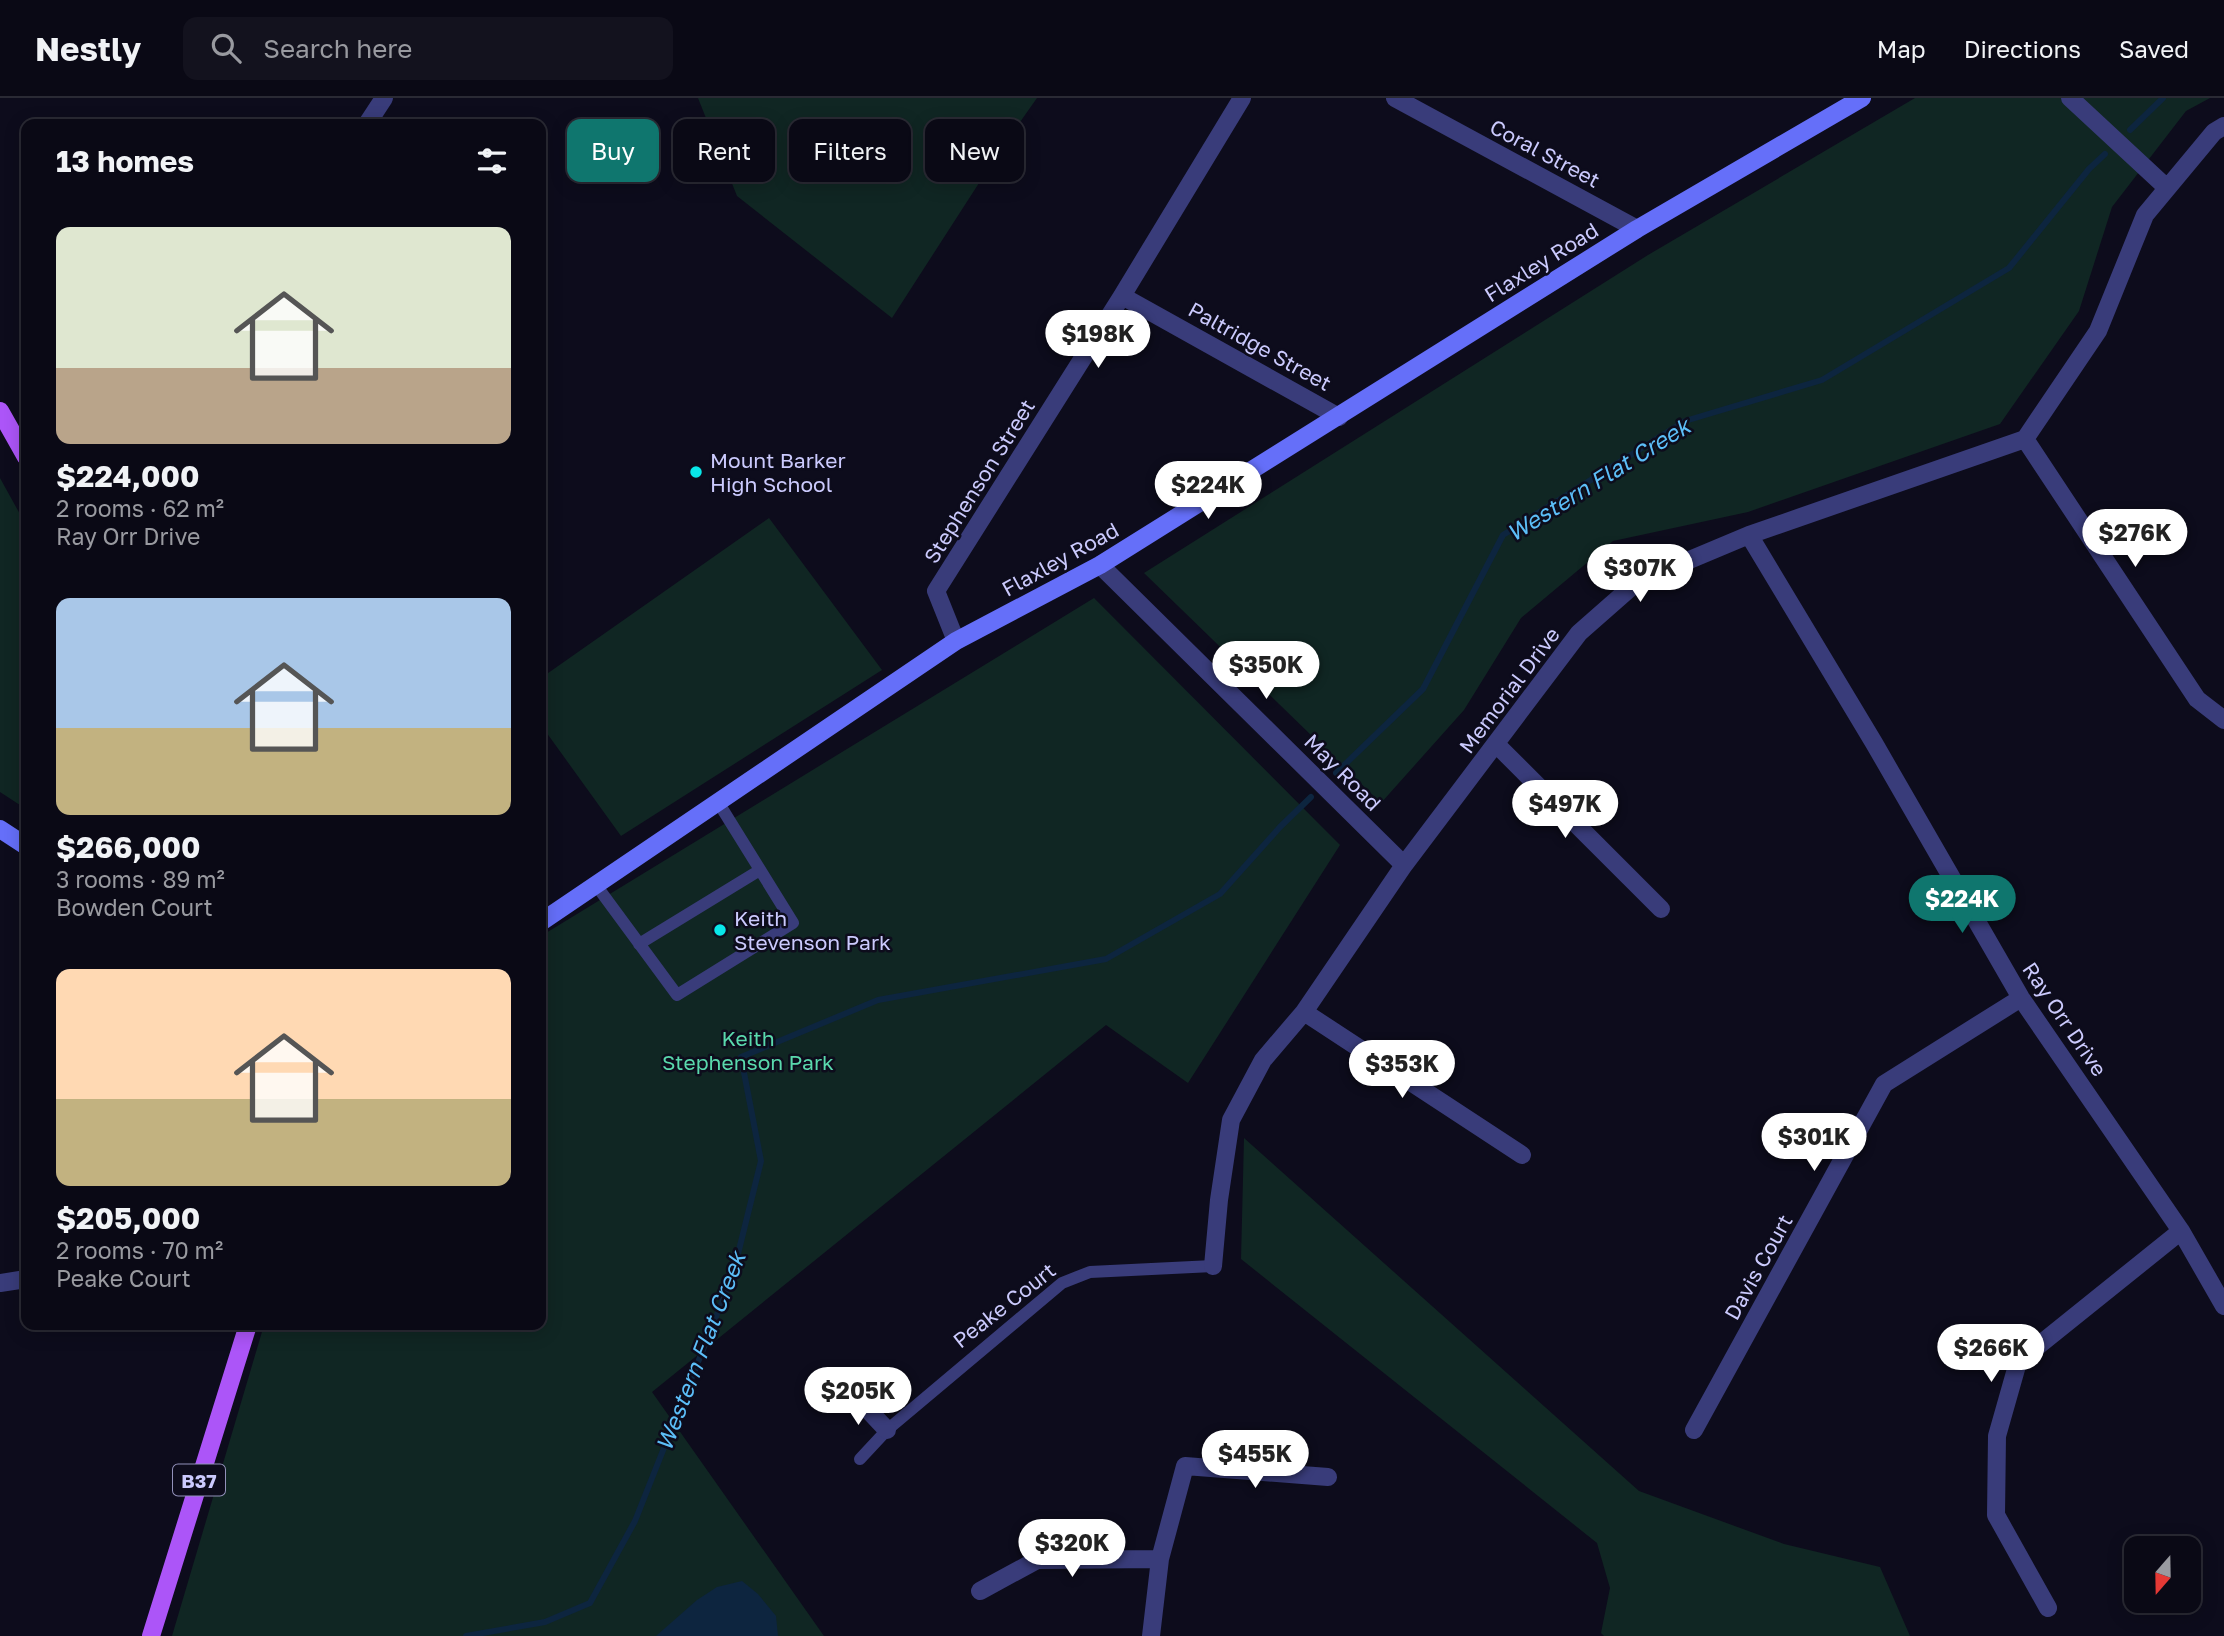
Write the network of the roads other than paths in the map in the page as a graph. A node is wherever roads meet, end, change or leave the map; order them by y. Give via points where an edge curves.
1 (384, 98) edge
2 (1242, 98) edge
3 (1395, 98) edge
4 (1862, 98) edge
5 (2070, 98) edge
6 (370, 119) edge
7 (2224, 126) edge
8 (2167, 188) junction
9 (1637, 229) junction
10 (1122, 296) junction
11 (0, 411) edge
12 (1339, 416) junction
13 (2025, 439) junction
14 (21, 448) edge
15 (1749, 535) junction
16 (1100, 565) junction
17 (956, 641) junction
18 (2224, 720) edge
19 (1497, 745) junction
20 (718, 802) junction
21 (0, 829) edge
22 (21, 843) edge
23 (1404, 864) junction
24 (760, 870) junction
25 (596, 885) junction
26 (1661, 909) dead end
27 (546, 919) edge
28 (639, 944) junction
29 (2021, 998) junction
30 (1304, 1012) junction
31 (1522, 1155) dead end
32 (2181, 1231) junction
33 (1213, 1266) joint
34 (21, 1280) edge
35 (0, 1283) edge
36 (2224, 1306) edge
37 (246, 1330) edge
38 (856, 1397) dead end
39 (887, 1430) junction
40 (1694, 1430) dead end
41 (860, 1459) dead end
42 (1328, 1477) dead end
43 (1160, 1559) junction
44 (980, 1591) dead end
45 (2048, 1608) dead end
46 (151, 1636) edge
47 (1151, 1636) edge

1 - 6 street
2 - 10 street, Stephenson Street
3 - 9 street, Coral Street
4 - 9 main road, Flaxley Road
5 - 8 street
7 - 8 street
8 - 13 street via 2146,215 2098,331
9 - 12 main road, Flaxley Road
10 - 12 street, Paltridge Street
10 - 17 street, Stephenson Street via 936,591
11 - 14 main road
12 - 16 main road, Flaxley Road
13 - 15 street, Memorial Drive
13 - 18 street via 2197,699
15 - 19 street, Memorial Drive via 1637,582 1580,633
15 - 29 street, Ray Orr Drive
16 - 17 main road, Flaxley Road
16 - 23 street, May Road
17 - 20 main road, Flaxley Road
19 - 23 street, Memorial Drive
19 - 26 street
20 - 24 lane
20 - 25 main road, Flaxley Road
21 - 22 main road
23 - 30 street, Memorial Drive
24 - 28 lane
24 - 28 lane via 793,923 677,995
25 - 27 main road, Flaxley Road
25 - 28 lane
29 - 32 street, Ray Orr Drive
29 - 40 street, Davis Court via 1884,1084
30 - 31 street
30 - 33 street, Memorial Drive via 1263,1060 1231,1120
32 - 36 street, Ray Orr Drive
32 - 45 street via 2018,1362 1997,1436 1996,1515
33 - 39 lane, Peake Court via 1090,1272 1062,1283
34 - 35 street
37 - 46 main road, B37
38 - 39 street
39 - 41 lane, Peake Court
42 - 43 street via 1185,1465
43 - 44 street via 1037,1560
43 - 47 street

